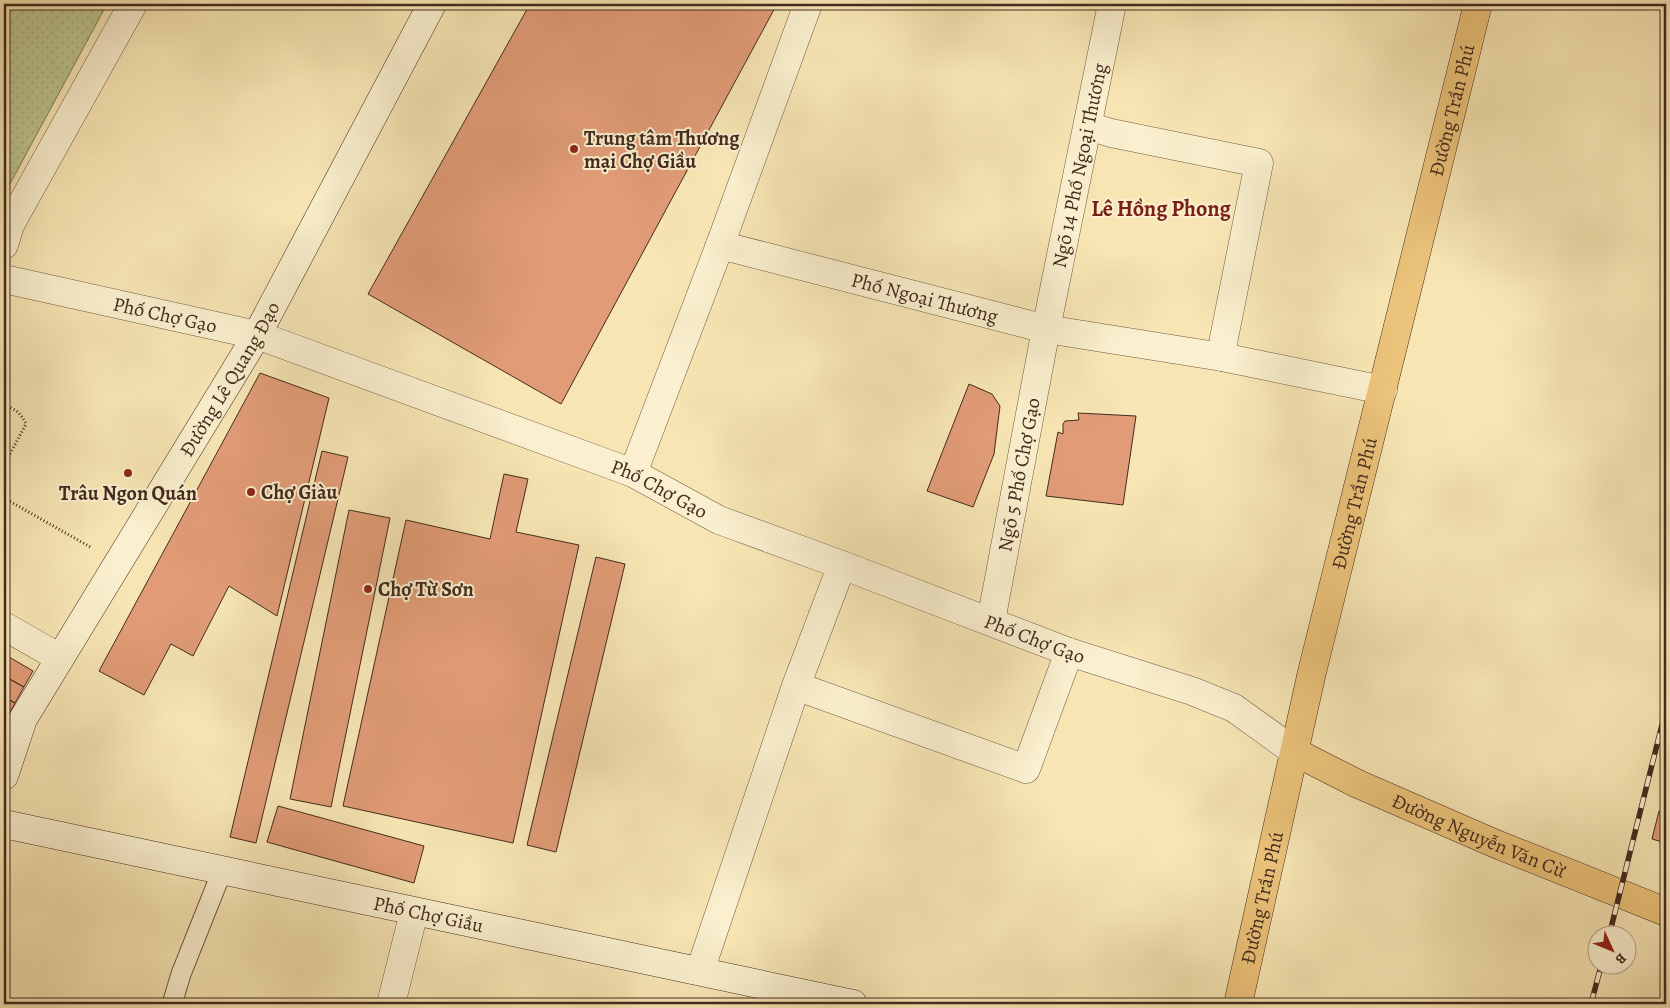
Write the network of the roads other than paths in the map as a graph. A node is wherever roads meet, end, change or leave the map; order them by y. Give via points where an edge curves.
1 (133, 4) edge
2 (432, 4) edge
3 (808, 4) edge
4 (1112, 4) edge
5 (1478, 4) edge
6 (1089, 126) junction
7 (4, 245) edge
8 (720, 245) junction
9 (4, 279) edge
10 (1046, 329) junction
11 (256, 335) junction
12 (1222, 357) junction
13 (1383, 390) junction
14 (633, 473) junction
15 (842, 565) junction
16 (991, 621) junction
17 (4, 626) edge
18 (1069, 652) junction
19 (60, 658) junction
20 (796, 686) junction
21 (1295, 752) junction
22 (4, 776) edge
23 (4, 824) edge
24 (222, 871) junction
25 (414, 912) junction
26 (1666, 912) edge
27 (700, 970) junction
28 (172, 1004) edge
29 (390, 1004) edge
30 (852, 1004) edge
31 (1238, 1004) edge

1 - 7 street via 10,225
2 - 11 street, Đường Lê Quang Đạo
3 - 8 street
4 - 6 street, Ngõ 14 Phố Ngoại Thương
5 - 13 main road, Đường Trần Phú
6 - 10 street, Ngõ 14 Phố Ngoại Thương
6 - 12 street via 1259,163
8 - 10 street, Phố Ngoại Thương
8 - 14 street
9 - 11 street, Phố Chợ Gạo
10 - 12 street, Phố Ngoại Thương
10 - 16 street, Ngõ 5 Phố Chợ Gạo
11 - 14 street, Phố Chợ Gạo
11 - 19 street, Đường Lê Quang Đạo
12 - 13 street, Phố Ngoại Thương
13 - 21 main road, Đường Trần Phú
14 - 15 street, Phố Chợ Gạo via 719,520
15 - 16 street, Phố Chợ Gạo
15 - 20 street
16 - 18 street, Phố Chợ Gạo
17 - 19 street
18 - 20 street via 1026,769
18 - 21 street, Phố Chợ Gạo via 1192,690 1231,706
19 - 22 street, Đường Lê Quang Đạo via 23,719
20 - 27 street
21 - 26 main road, Đường Nguyễn Văn Cừ via 1366,788
21 - 31 main road, Đường Trần Phú
23 - 24 street, Phố Chợ Giầu
24 - 25 street, Phố Chợ Giầu
24 - 28 lane
25 - 27 street, Phố Chợ Giầu
25 - 29 street
27 - 30 street, Phố Chợ Giầu

